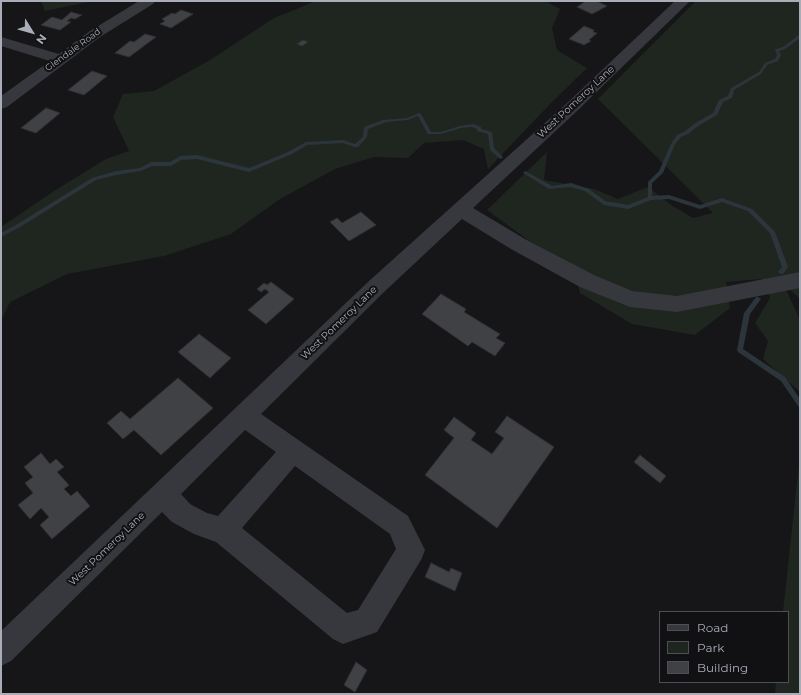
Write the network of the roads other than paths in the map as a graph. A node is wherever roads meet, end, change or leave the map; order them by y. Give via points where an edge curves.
1 (148, 1) edge
2 (683, 1) edge
3 (1, 41) edge
4 (60, 59) junction
5 (1, 104) edge
6 (460, 209) junction
7 (800, 280) edge
8 (244, 415) junction
9 (293, 450) junction
10 (163, 494) junction
11 (223, 530) junction
12 (1, 651) edge

1 - 4 street, Glendale Road
2 - 6 street, West Pomeroy Lane
3 - 4 street
4 - 5 street, Glendale Road
6 - 7 street via 587,281 630,299 677,304
6 - 8 street, West Pomeroy Lane
8 - 9 street
8 - 10 street, West Pomeroy Lane
9 - 11 street
9 - 11 street via 399,525 411,550 367,622 343,629
10 - 11 street via 182,513 203,525
10 - 12 street, West Pomeroy Lane

